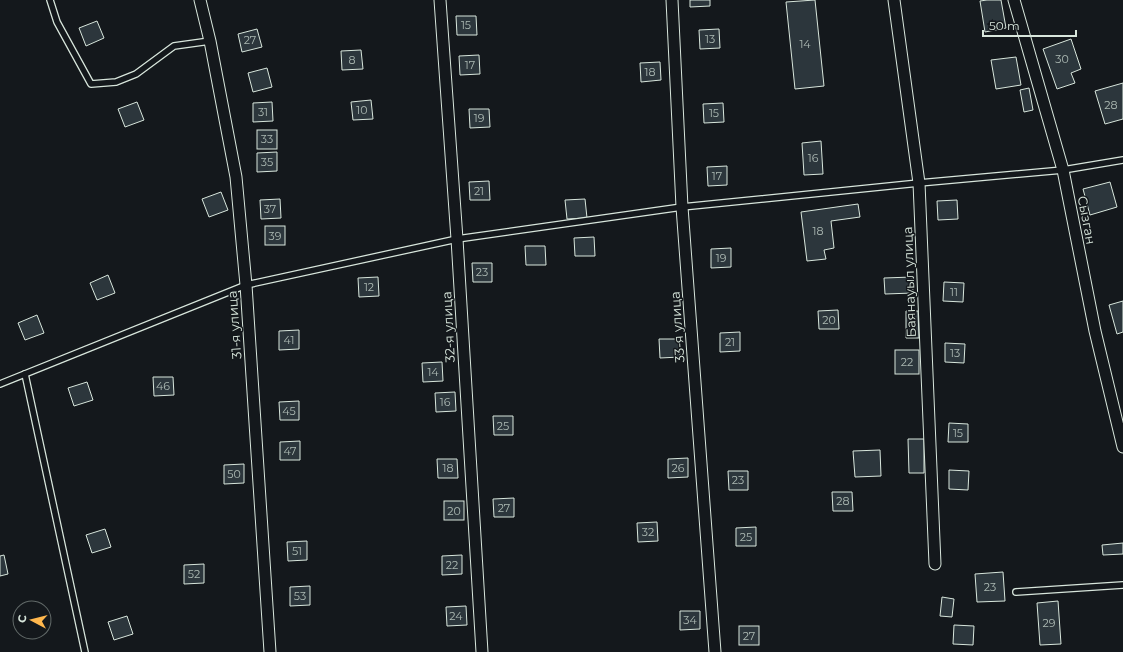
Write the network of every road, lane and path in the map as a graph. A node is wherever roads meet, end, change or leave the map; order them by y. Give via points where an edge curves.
1 (50, 0) edge
2 (200, 0) edge
3 (440, 0) edge
4 (672, 0) edge
5 (894, 0) edge
6 (1014, 0) edge
7 (210, 41) junction
8 (1123, 160) edge
9 (1062, 170) junction
10 (919, 183) junction
11 (682, 207) junction
12 (457, 239) junction
13 (246, 285) junction
14 (24, 374) junction
15 (0, 384) edge
16 (1123, 447) edge
17 (935, 564) dead end
18 (1123, 585) edge
19 (1016, 592) dead end
20 (85, 652) edge
21 (270, 652) edge
22 (482, 652) edge
23 (715, 652) edge

1 - 7 lane via 57,22 91,84 116,82 136,74 174,46
2 - 7 street, 31-я улица
3 - 12 street, 32-я улица
4 - 11 street, 33-я улица
5 - 10 street, Баянауыл улица
6 - 9 street, Сызган
7 - 13 street, 31-я улица via 236,177
8 - 9 lane
9 - 10 lane
9 - 16 street, Сызган via 1095,331
10 - 11 lane
10 - 17 street, Баянауыл улица
11 - 12 lane
11 - 23 street, 33-я улица
12 - 13 lane
12 - 22 street, 32-я улица
13 - 14 lane
13 - 21 street, 31-я улица
14 - 15 lane
14 - 20 lane
18 - 19 lane

